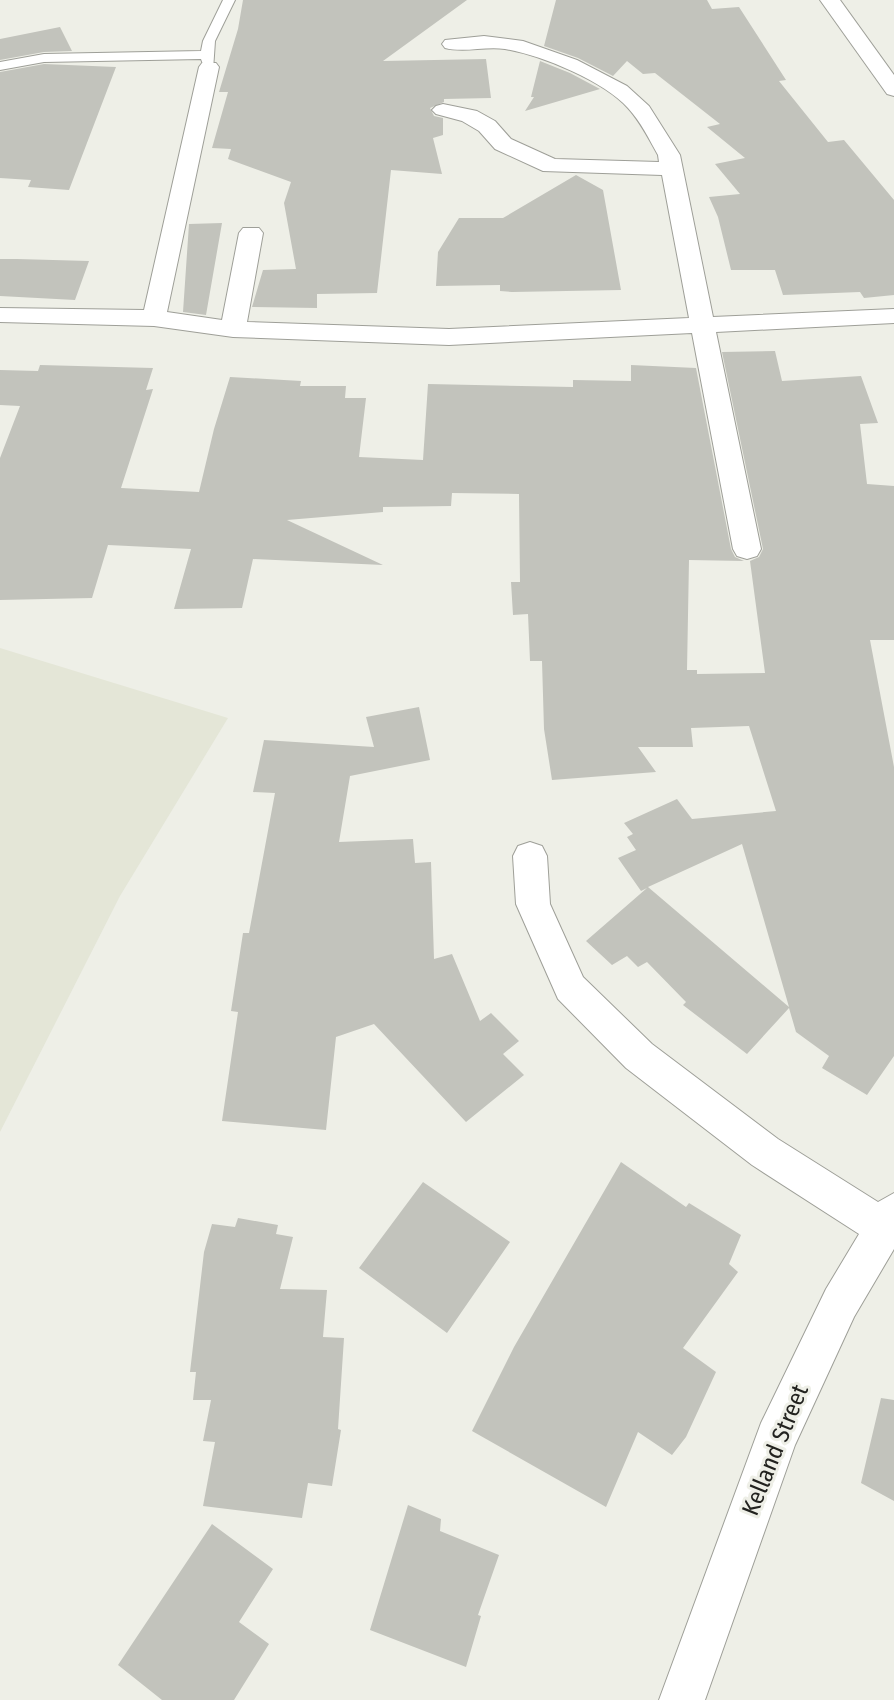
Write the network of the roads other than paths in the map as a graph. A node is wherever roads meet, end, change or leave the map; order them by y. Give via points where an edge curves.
1 (229, 0) edge
2 (830, 0) edge
3 (452, 44) dead end
4 (206, 61) junction
5 (0, 66) edge
6 (885, 68) edge
7 (894, 90) edge
8 (443, 110) dead end
9 (672, 169) junction
10 (251, 233) dead end
11 (0, 315) edge
12 (894, 316) edge
13 (154, 318) junction
14 (704, 327) junction
15 (233, 329) junction
16 (747, 549) dead end
17 (530, 856) dead end
18 (889, 1220) edge
19 (682, 1700) edge

1 - 4 lane via 211,33
2 - 6 street
3 - 9 street via 504,43 548,57 628,95 669,155
4 - 5 lane via 44,58
4 - 13 street
6 - 7 street
8 - 9 street via 469,116 487,126 503,144 551,166
9 - 14 street
10 - 15 street
11 - 13 street
12 - 14 street
13 - 15 street
14 - 15 street via 449,337
14 - 16 street
17 - 18 street via 533,904 570,988 639,1056 765,1152
18 - 19 street, Kelland Street via 840,1303 776,1438

